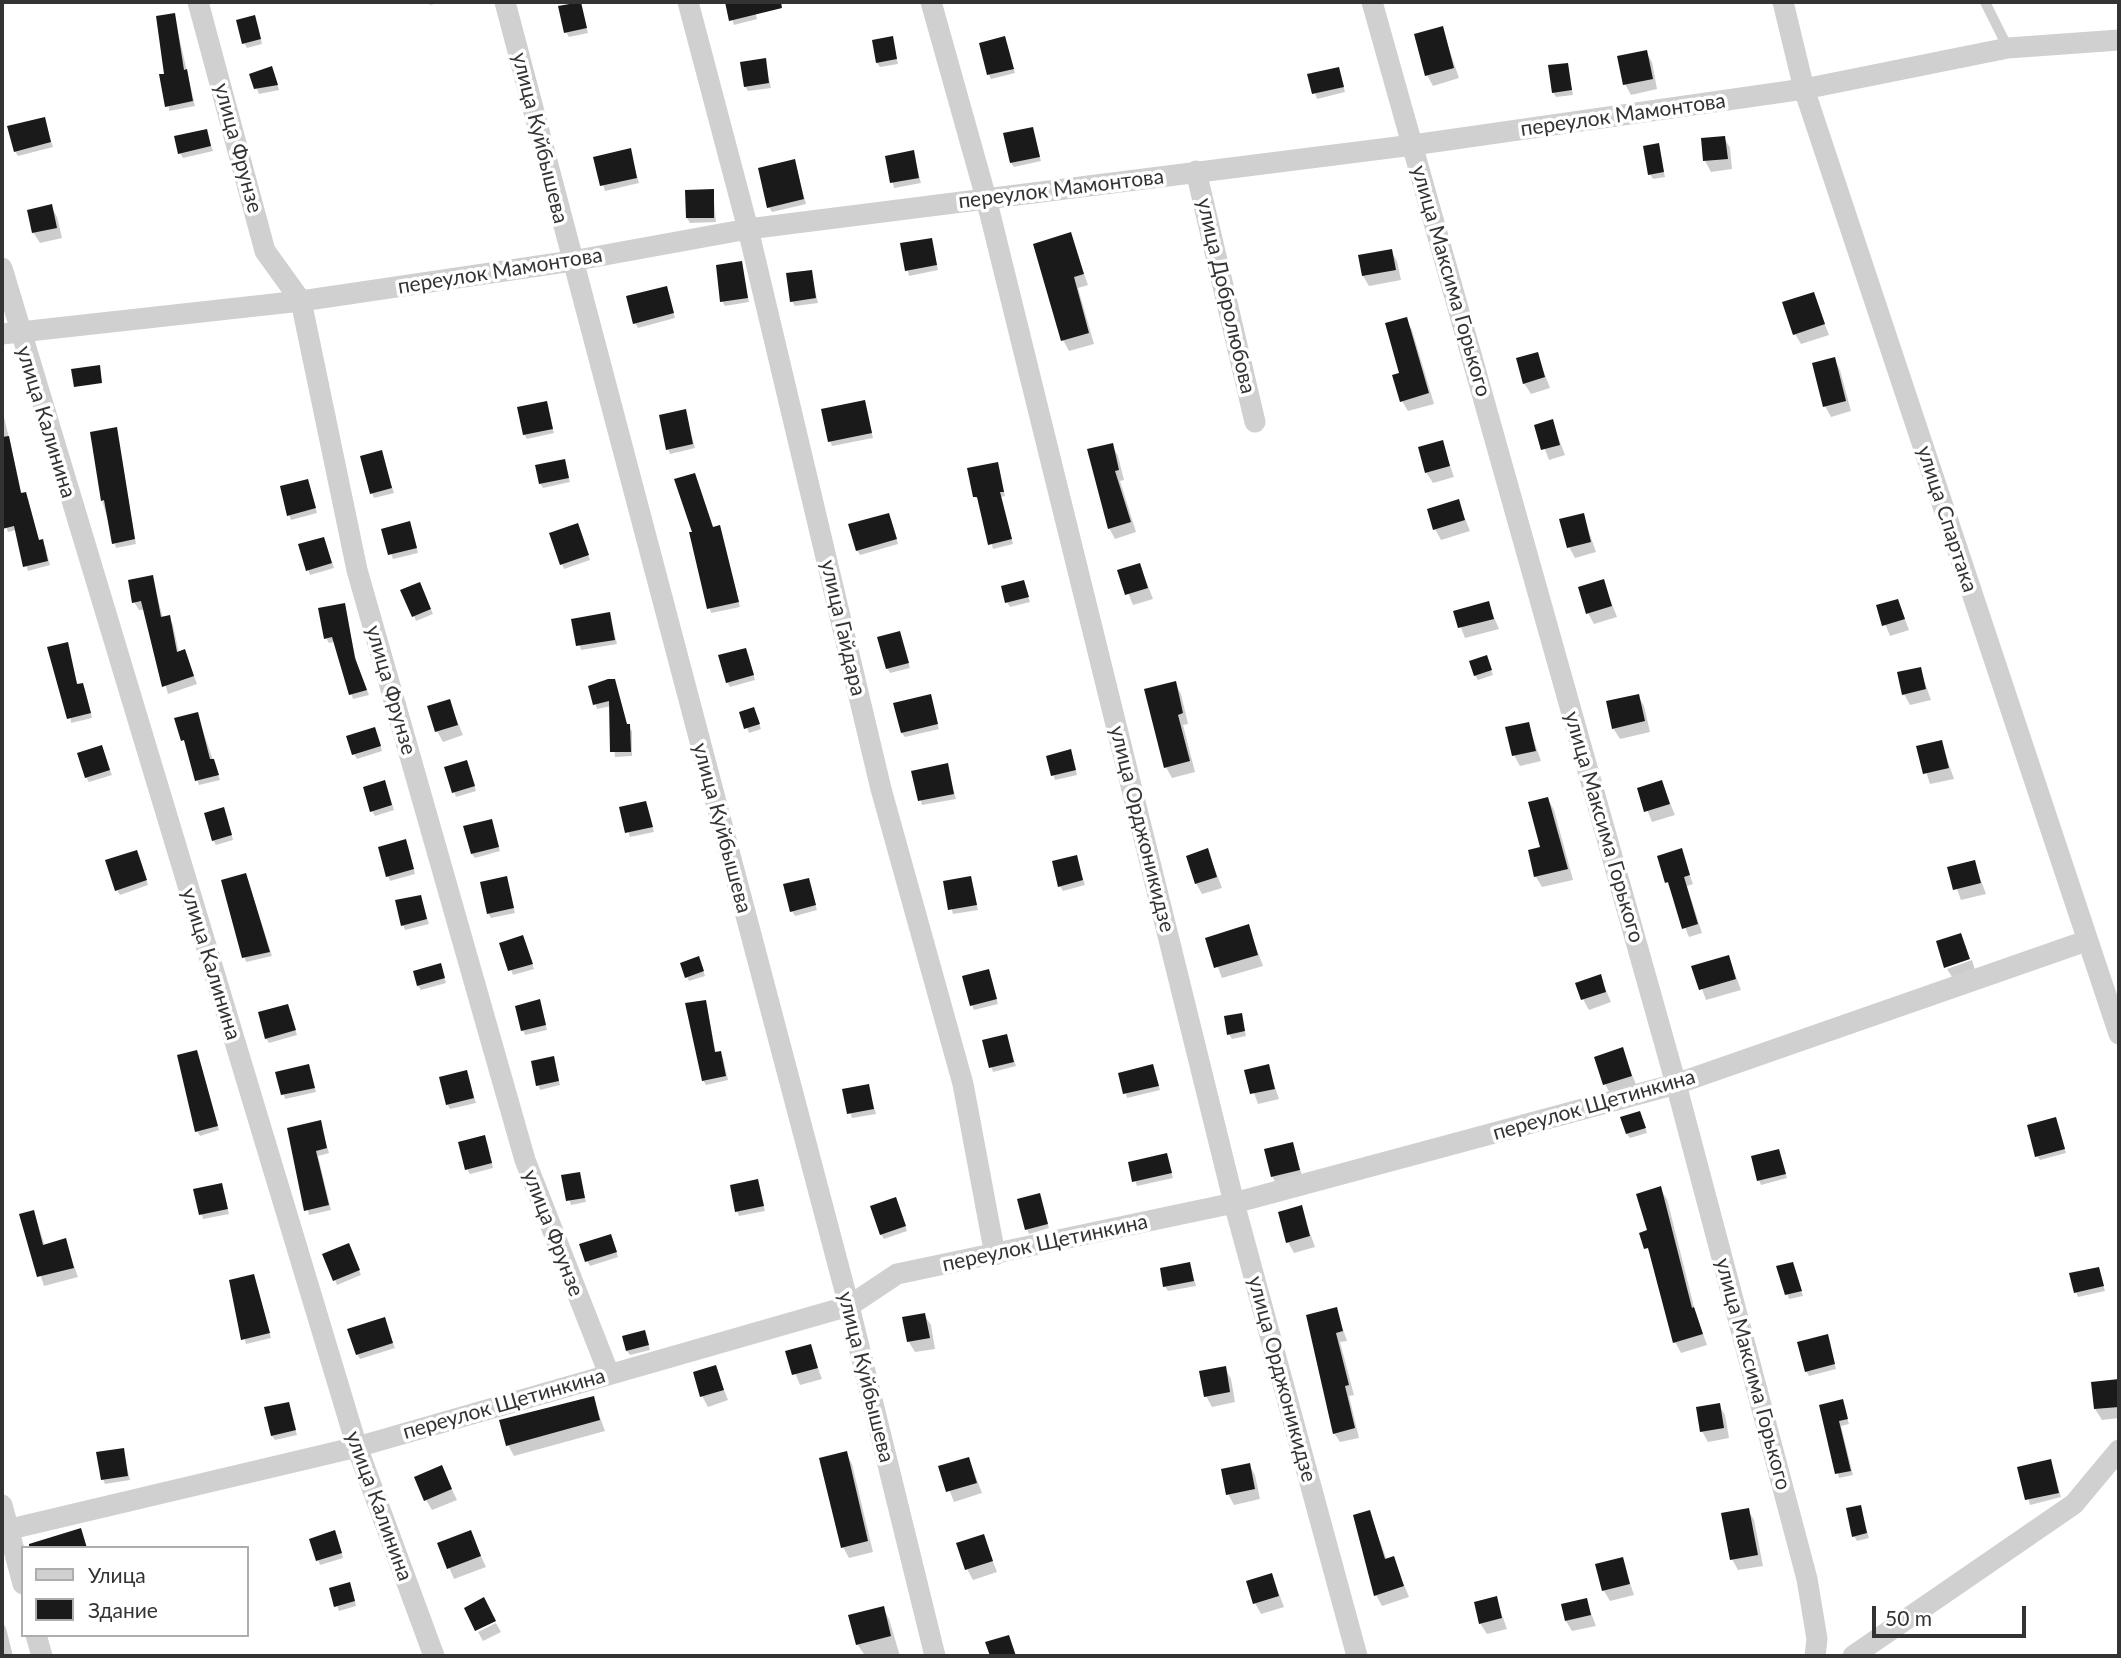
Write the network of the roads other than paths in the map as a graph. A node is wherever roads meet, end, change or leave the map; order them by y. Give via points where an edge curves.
1 (198, 2) edge
2 (505, 2) edge
3 (688, 2) edge
4 (931, 2) edge
5 (1372, 2) edge
6 (1783, 2) edge
7 (1985, 2) edge
8 (2119, 40) edge
9 (2008, 48) junction
10 (1804, 89) junction
11 (1413, 145) junction
12 (1196, 171) junction
13 (986, 198) junction
14 (748, 229) junction
15 (572, 261) junction
16 (2, 268) edge
17 (301, 302) junction
18 (10, 333) edge
19 (1255, 422) dead end
20 (2086, 941) junction
21 (2119, 1034) edge
22 (1676, 1084) junction
23 (1234, 1203) junction
24 (995, 1255) junction
25 (849, 1306) junction
26 (609, 1374) junction
27 (357, 1447) junction
28 (2119, 1450) edge
29 (2, 1505) edge
30 (5, 1531) edge
31 (21, 1578) edge
32 (37, 1637) edge
33 (42, 1656) edge
34 (434, 1656) edge
35 (934, 1656) edge
36 (1357, 1656) edge
37 (1815, 1656) edge
38 (1853, 1656) edge

1 - 17 street, улица Фрунзе via 265,251
2 - 15 street, улица Куйбышева
3 - 14 street, улица Гайдара
4 - 13 street, улица Орджоникидзе
5 - 11 street, улица Максима Горького
6 - 10 street, улица Спартака
7 - 9 lane
8 - 9 street, переулок Мамонтова
9 - 10 street, переулок Мамонтова
10 - 11 street, переулок Мамонтова
10 - 20 street, улица Спартака
11 - 12 street, переулок Мамонтова
11 - 22 street, улица Максима Горького
12 - 13 street, переулок Мамонтова
12 - 19 street, улица Добролюбова
13 - 14 street, переулок Мамонтова
13 - 23 street, улица Орджоникидзе
14 - 15 street, переулок Мамонтова
14 - 24 street, улица Гайдара via 881,789 963,1084
15 - 17 street, переулок Мамонтова
15 - 25 street, улица Куйбышева
16 - 18 street, улица Калинина
17 - 18 street, переулок Мамонтова
17 - 26 street, улица Фрунзе via 357,570 525,1160
18 - 27 street, улица Калинина
20 - 21 street, улица Спартака
20 - 22 street, переулок Щетинкина
22 - 23 street, переулок Щетинкина
22 - 37 street, улица Максима Горького via 1807,1579 1817,1639
23 - 24 street, переулок Щетинкина
23 - 36 street, улица Орджоникидзе
24 - 25 street, переулок Щетинкина via 897,1274
25 - 26 street, переулок Щетинкина
25 - 35 street, улица Куйбышева
26 - 27 street, переулок Щетинкина
27 - 30 street, переулок Щетинкина
27 - 34 street, улица Калинина
28 - 38 street via 2074,1504
29 - 30 street
30 - 31 street
32 - 33 street

